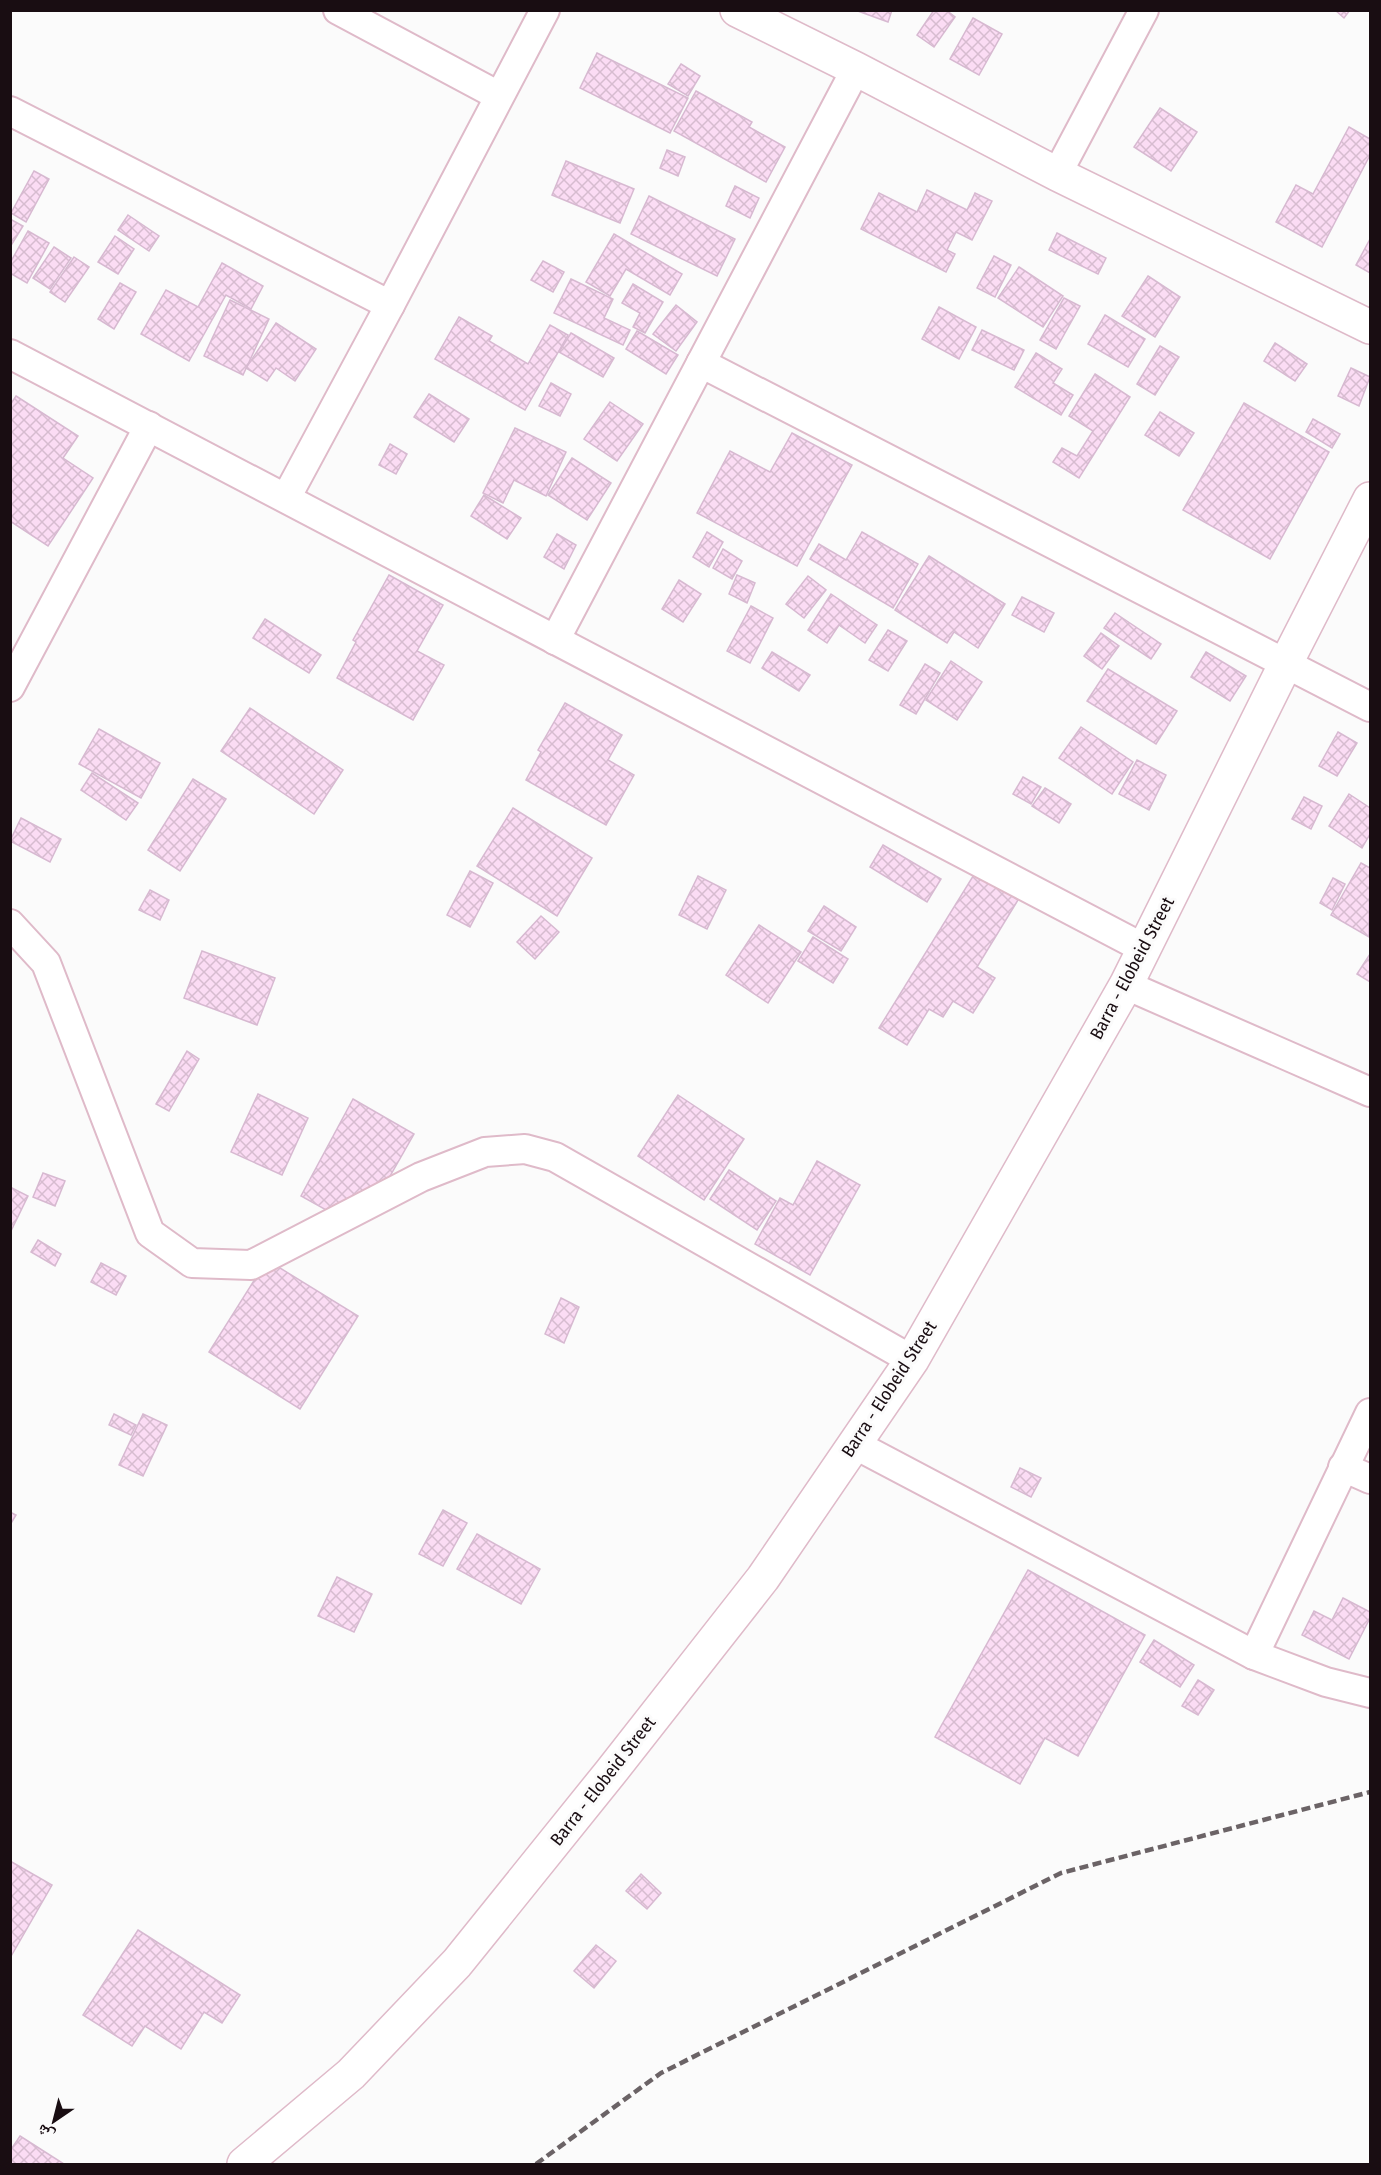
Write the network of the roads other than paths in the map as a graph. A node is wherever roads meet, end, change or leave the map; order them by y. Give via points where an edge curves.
1 (338, 10) edge
2 (545, 10) edge
3 (737, 10) edge
4 (1144, 10) edge
5 (856, 69) junction
6 (500, 96) junction
7 (10, 111) edge
8 (1058, 174) junction
9 (390, 305) junction
10 (1371, 327) edge
11 (10, 354) edge
12 (701, 363) junction
13 (149, 426) junction
14 (286, 498) junction
15 (1371, 499) edge
16 (555, 640) junction
17 (1286, 663) junction
18 (10, 687) edge
19 (1371, 706) edge
20 (10, 924) edge
21 (1145, 949) junction
22 (1126, 985) junction
23 (1371, 1092) edge
24 (912, 1360) junction
25 (1371, 1413) edge
26 (854, 1444) junction
27 (1343, 1467) junction
28 (1371, 1479) edge
29 (1254, 1655) junction
30 (1371, 1693) edge
31 (254, 2161) edge

1 - 6 street
2 - 6 street
3 - 5 main road
4 - 8 street
5 - 8 main road
5 - 12 street
6 - 9 street
7 - 9 street
8 - 10 main road
9 - 14 street
11 - 13 street
12 - 16 street
12 - 17 street
13 - 14 street
13 - 18 street
14 - 16 street
15 - 17 main road, Barra - Elobeid Street
16 - 21 street
17 - 19 street
17 - 21 main road, Barra - Elobeid Street
20 - 24 street via 46,963 150,1233 192,1263 251,1265 421,1177 485,1152 525,1149 555,1157
21 - 22 main road, Barra - Elobeid Street
22 - 23 street
22 - 24 main road, Barra - Elobeid Street
24 - 26 main road, Barra - Elobeid Street
25 - 27 street
26 - 29 street
26 - 31 main road, Barra - Elobeid Street via 762,1578 457,1964 351,2074
27 - 28 street
27 - 29 street
29 - 30 street via 1326,1682

